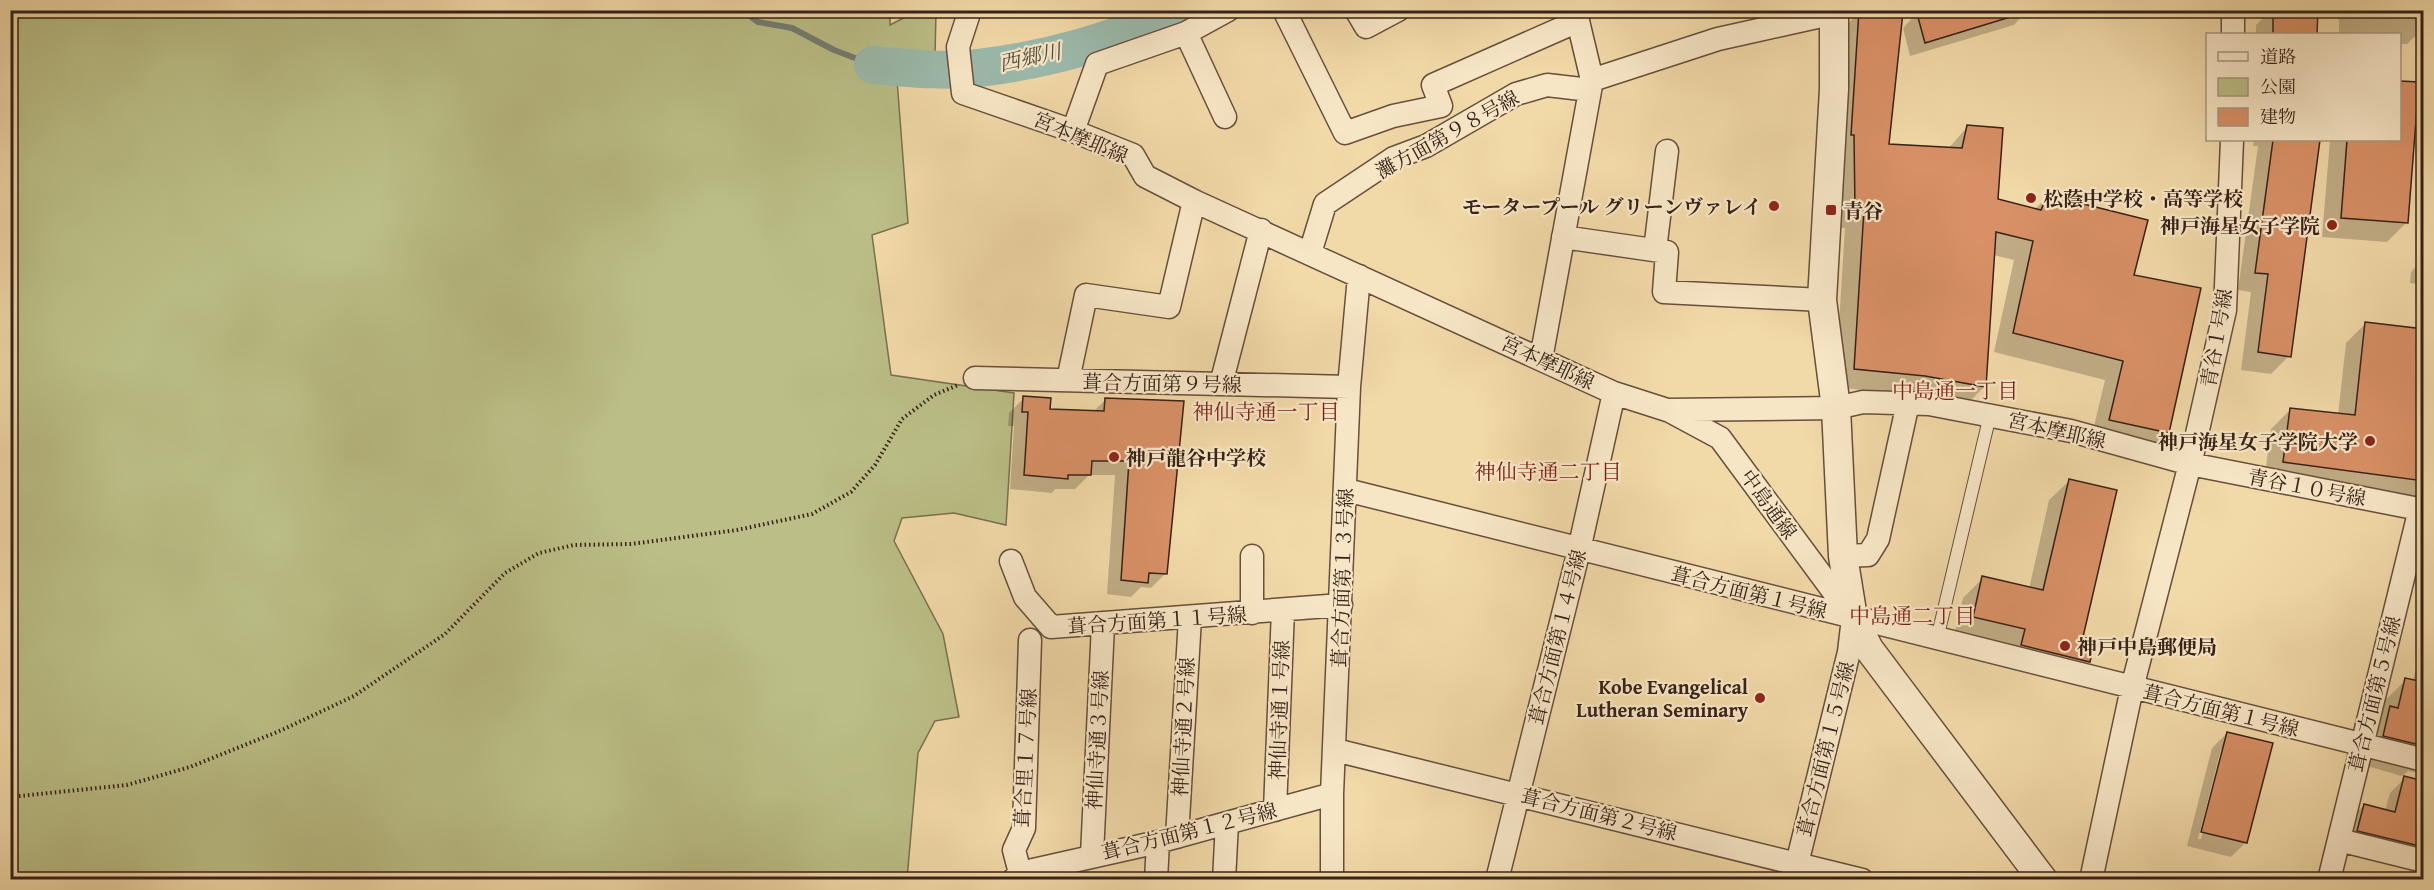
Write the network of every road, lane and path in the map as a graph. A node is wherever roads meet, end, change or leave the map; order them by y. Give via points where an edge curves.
1 (970, 10) edge
2 (1228, 10) edge
3 (1284, 10) edge
4 (1356, 10) edge
5 (1398, 10) edge
6 (1827, 10) edge
7 (1834, 10) edge
8 (2233, 10) edge
9 (1186, 33) junction
10 (2233, 33) edge
11 (1591, 85) junction
12 (1225, 117) dead end
13 (1074, 131) junction
14 (2232, 141) edge
15 (1667, 151) dead end
16 (1194, 201) junction
17 (1261, 231) junction
18 (1563, 237) junction
19 (1656, 250) junction
20 (1310, 253) junction
21 (1359, 276) junction
22 (1822, 300) junction
23 (1541, 359) junction
24 (975, 378) joint
25 (1068, 380) junction
26 (1221, 384) junction
27 (1348, 387) junction
28 (1614, 393) junction
29 (1908, 403) junction
30 (1836, 408) junction
31 (1667, 410) junction
32 (1990, 415) junction
33 (2190, 464) junction
34 (1346, 490) junction
35 (2422, 510) edge
36 (1579, 550) junction
37 (1252, 556) dead end
38 (1843, 556) junction
39 (1011, 561) dead end
40 (1341, 605) junction
41 (1283, 610) junction
42 (1252, 613) junction
43 (1190, 618) junction
44 (1853, 618) junction
45 (1103, 625) junction
46 (1936, 639) junction
47 (1030, 640) dead end
48 (2132, 688) junction
49 (2362, 745) junction
50 (1335, 750) junction
51 (2424, 760) edge
52 (1517, 793) junction
53 (1332, 794) junction
54 (10, 797) edge
55 (1275, 810) junction
56 (1227, 823) junction
57 (1167, 839) junction
58 (2339, 840) junction
59 (1092, 855) junction
60 (2424, 861) edge
61 (1795, 872) edge
62 (1017, 876) edge
63 (1156, 879) edge
64 (1224, 879) edge
65 (1332, 879) edge
66 (1497, 879) edge
67 (1862, 879) edge
68 (2043, 879) edge
69 (2091, 879) edge
70 (2329, 879) edge

1 - 13 street, 宮本摩耶線 via 958,48 963,93
2 - 9 street
3 - 11 street via 1345,134 1393,116 1441,106 1433,85 1578,21
4 - 5 street via 1366,27
6 - 11 street, 灘方面第９８号線 via 1817,17 1718,39
7 - 22 street
8 - 10 street
9 - 12 street
9 - 13 street via 1097,64
11 - 18 street
11 - 20 street, 灘方面第９８号線 via 1547,85 1516,94 1426,146 1394,158 1325,204
13 - 16 street, 宮本摩耶線 via 1133,155 1145,176
14 - 33 street, 青谷１号線 via 2225,310
15 - 19 street
16 - 17 street, 宮本摩耶線
16 - 25 street via 1169,307 1086,295
17 - 20 street, 宮本摩耶線
17 - 26 street
18 - 19 street
18 - 23 street
19 - 22 street via 1667,252 1664,292
20 - 21 street, 宮本摩耶線
21 - 23 street, 宮本摩耶線
21 - 27 street, 葺合方面第１３号線
22 - 30 street
23 - 28 street, 宮本摩耶線
24 - 25 street, 葺合方面第９号線
24 - 54 path via 934,395 902,419 875,465 851,492 812,514 737,530 631,544 574,545 539,553 505,573 445,634 354,696 282,730 190,767 127,785
25 - 26 street, 葺合方面第９号線
26 - 27 street, 葺合方面第９号線
27 - 34 street, 葺合方面第１３号線
28 - 31 street, 宮本摩耶線
28 - 36 street, 葺合方面第１４号線
29 - 30 street, 宮本摩耶線 via 1863,402
29 - 32 street, 宮本摩耶線
29 - 38 street via 1878,539 1868,555
30 - 31 street, 宮本摩耶線
30 - 38 street
31 - 44 street, 中島通線 via 1720,438
32 - 33 street, 宮本摩耶線 via 2071,430
32 - 46 lane
33 - 35 street, 青谷１０号線
33 - 48 street, 青谷１号線
34 - 36 street, 葺合方面第１号線
34 - 40 street, 葺合方面第１３号線
35 - 49 street, 葺合方面第５号線
36 - 44 street, 葺合方面第１号線
36 - 52 street, 葺合方面第１４号線
37 - 42 street
38 - 44 street
39 - 45 street, 葺合方面第１１号線 via 1025,597 1051,627
40 - 41 street, 葺合方面第１１号線
40 - 50 street, 葺合方面第１３号線
41 - 42 street, 葺合方面第１１号線
41 - 55 street, 神仙寺通１号線
42 - 43 street, 葺合方面第１１号線
43 - 45 street, 葺合方面第１１号線
43 - 57 street, 神仙寺通２号線
44 - 46 street, 葺合方面第１号線
44 - 61 street, 葺合方面第１５号線 via 1849,652
44 - 68 street via 1869,649
45 - 59 street, 神仙寺通３号線
46 - 48 street, 葺合方面第１号線
47 - 62 street, 葺合里１７号線 via 1024,828 1014,850
48 - 49 street, 葺合方面第１号線
48 - 69 street, 青谷１号線
49 - 51 street, 葺合方面第１号線
49 - 58 street, 葺合方面第５号線
50 - 52 street, 葺合方面第２号線
50 - 53 street, 葺合方面第１３号線
52 - 61 street, 葺合方面第２号線
52 - 66 street, 葺合方面第１４号線
53 - 55 street, 葺合方面第１２号線
53 - 65 street, 葺合方面第１３号線
55 - 56 street, 葺合方面第１２号線
56 - 57 street, 葺合方面第１２号線
56 - 64 street
57 - 59 street, 葺合方面第１２号線
57 - 63 street, 神仙寺通２号線
58 - 60 street
58 - 70 street, 葺合方面第５号線
59 - 62 street, 葺合方面第１２号線
61 - 67 street, 葺合方面第２号線

